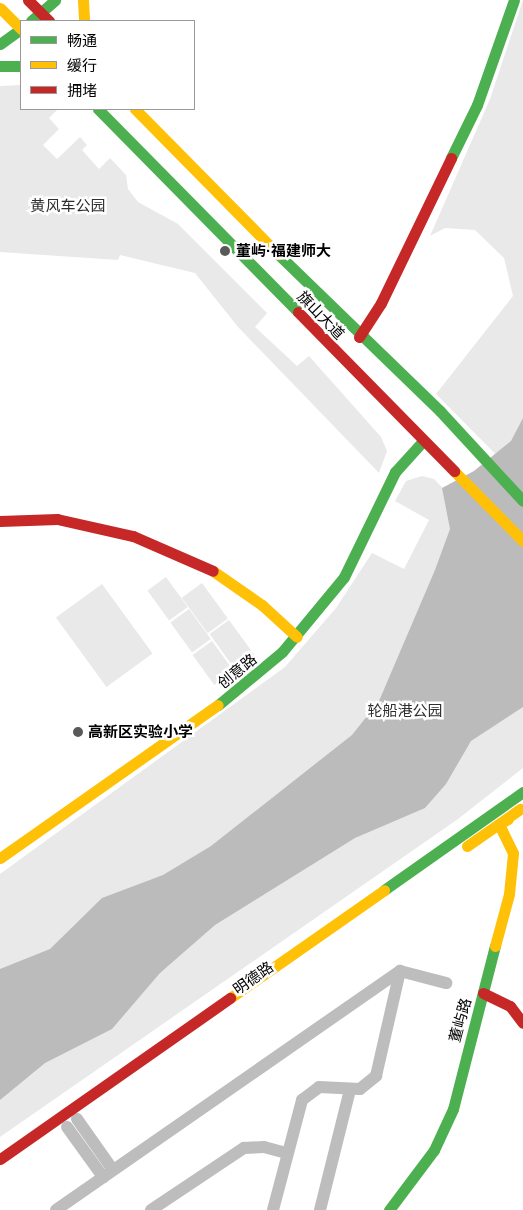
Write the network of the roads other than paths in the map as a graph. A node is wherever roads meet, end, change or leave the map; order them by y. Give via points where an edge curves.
1 (55, 0) edge
2 (83, 0) edge
3 (514, 0) edge
4 (30, 1) edge
5 (0, 8) edge
6 (45, 17) edge
7 (5, 20) edge
8 (84, 20) edge
9 (20, 28) edge
10 (20, 30) edge
11 (0, 44) edge
12 (0, 66) edge
13 (20, 66) edge
14 (99, 110) edge
15 (136, 110) edge
16 (146, 110) edge
17 (179, 154) junction
18 (358, 337) junction
19 (423, 441) junction
20 (523, 501) edge
21 (0, 521) edge
22 (523, 542) edge
23 (297, 637) junction
24 (523, 792) edge
25 (523, 808) edge
26 (499, 824) junction
27 (0, 858) edge
28 (400, 971) junction
29 (446, 983) dead end
30 (483, 993) junction
31 (523, 1023) edge
32 (350, 1090) junction
33 (72, 1123) junction
34 (287, 1154) junction
35 (0, 1159) edge
36 (0, 1173) edge
37 (108, 1173) junction
38 (272, 1209) edge
39 (56, 1210) edge
40 (151, 1210) edge
41 (320, 1210) edge
42 (389, 1210) edge

1 - 6 main road
2 - 8 main road
3 - 18 main road via 477,105 381,303
4 - 6 main road
4 - 7 main road
5 - 7 main road
7 - 9 main road
10 - 11 main road
12 - 13 main road
14 - 19 main road, 旗山大道
15 - 17 main road, 旗山大道
16 - 17 main road
17 - 18 main road, 旗山大道
18 - 20 main road, 旗山大道 via 440,411
19 - 22 main road, 旗山大道
19 - 23 main road, 创意路 via 400,463 352,565
21 - 23 main road via 58,519 133,536 188,558 247,594
23 - 27 main road, 创意路 via 230,697
24 - 35 main road
25 - 26 main road, 明德路
26 - 30 main road, 董屿路 via 513,853 512,871
26 - 33 main road, 明德路
28 - 29 street
28 - 32 street via 376,1076 367,1086
28 - 37 street
30 - 31 main road via 510,1006
30 - 42 main road, 董屿路 via 445,1130
32 - 34 street via 328,1086 308,1094 299,1106
32 - 41 street
33 - 36 main road, 明德路
33 - 37 street
34 - 38 street
34 - 40 street via 264,1147 244,1148
37 - 39 street

